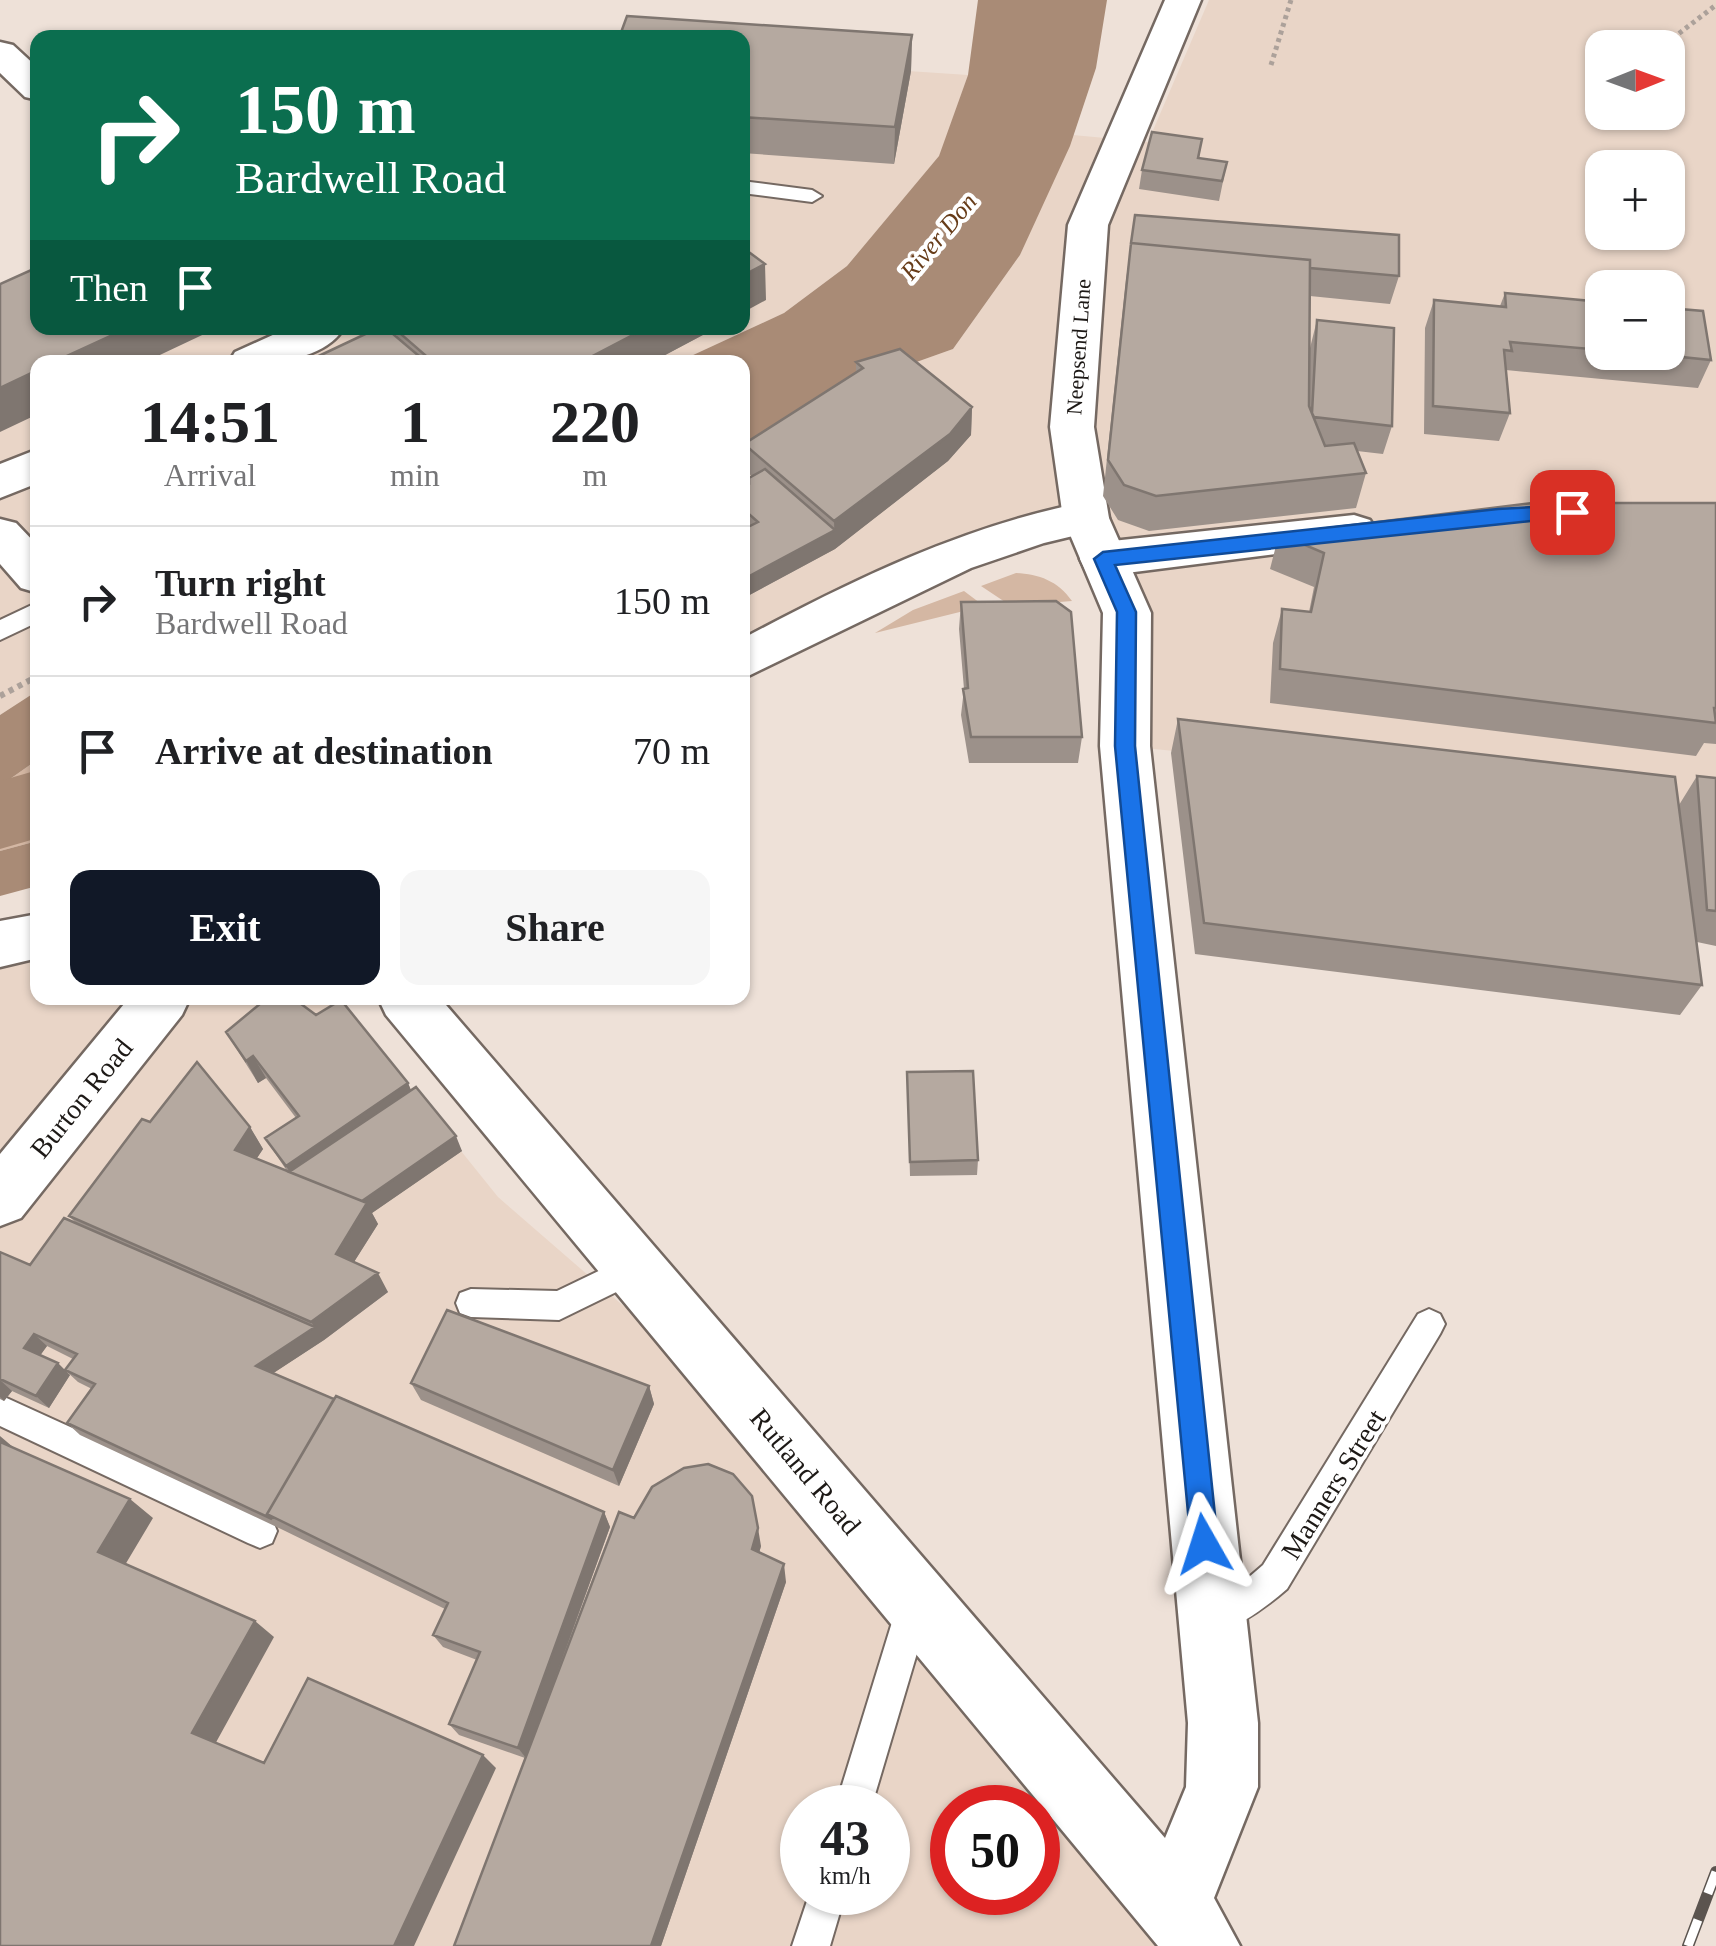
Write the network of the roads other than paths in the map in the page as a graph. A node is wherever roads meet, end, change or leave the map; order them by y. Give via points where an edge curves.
1 (1183, 0) edge
2 (0, 53) edge
3 (30, 81) edge
4 (750, 189) edge
5 (812, 196) dead end
6 (297, 335) edge
7 (262, 355) edge
8 (30, 468) edge
9 (0, 482) edge
10 (1402, 526) edge
11 (0, 534) edge
12 (1095, 538) junction
13 (30, 567) edge
14 (30, 615) edge
15 (0, 631) edge
16 (750, 657) edge
17 (156, 1005) edge
18 (412, 1005) edge
19 (0, 1198) edge
20 (634, 1268) junction
21 (472, 1303) dead end
22 (1429, 1324) dead end
23 (0, 1410) edge
24 (260, 1531) edge
25 (916, 1600) junction
26 (1212, 1620) junction
27 (860, 1785) edge
28 (821, 1915) edge
29 (1188, 1925) edge
30 (812, 1946) edge

1 - 12 main road, Neepsend Lane via 1088,224 1072,427
2 - 3 main road
4 - 5 lane
6 - 7 main road
8 - 9 main road
10 - 12 main road
11 - 13 main road
12 - 16 main road via 1058,522 911,574
12 - 26 main road, Neepsend Lane via 1126,612 1125,746
14 - 15 lane
17 - 19 main road, Burton Road
18 - 20 main road, Rutland Road
20 - 21 lane via 558,1306
20 - 25 main road, Rutland Road
22 - 26 lane, Manners Street via 1274,1577
23 - 24 lane
25 - 27 lane
25 - 29 main road, Rutland Road
26 - 29 main road, Neepsend Lane via 1222,1787
28 - 30 lane

